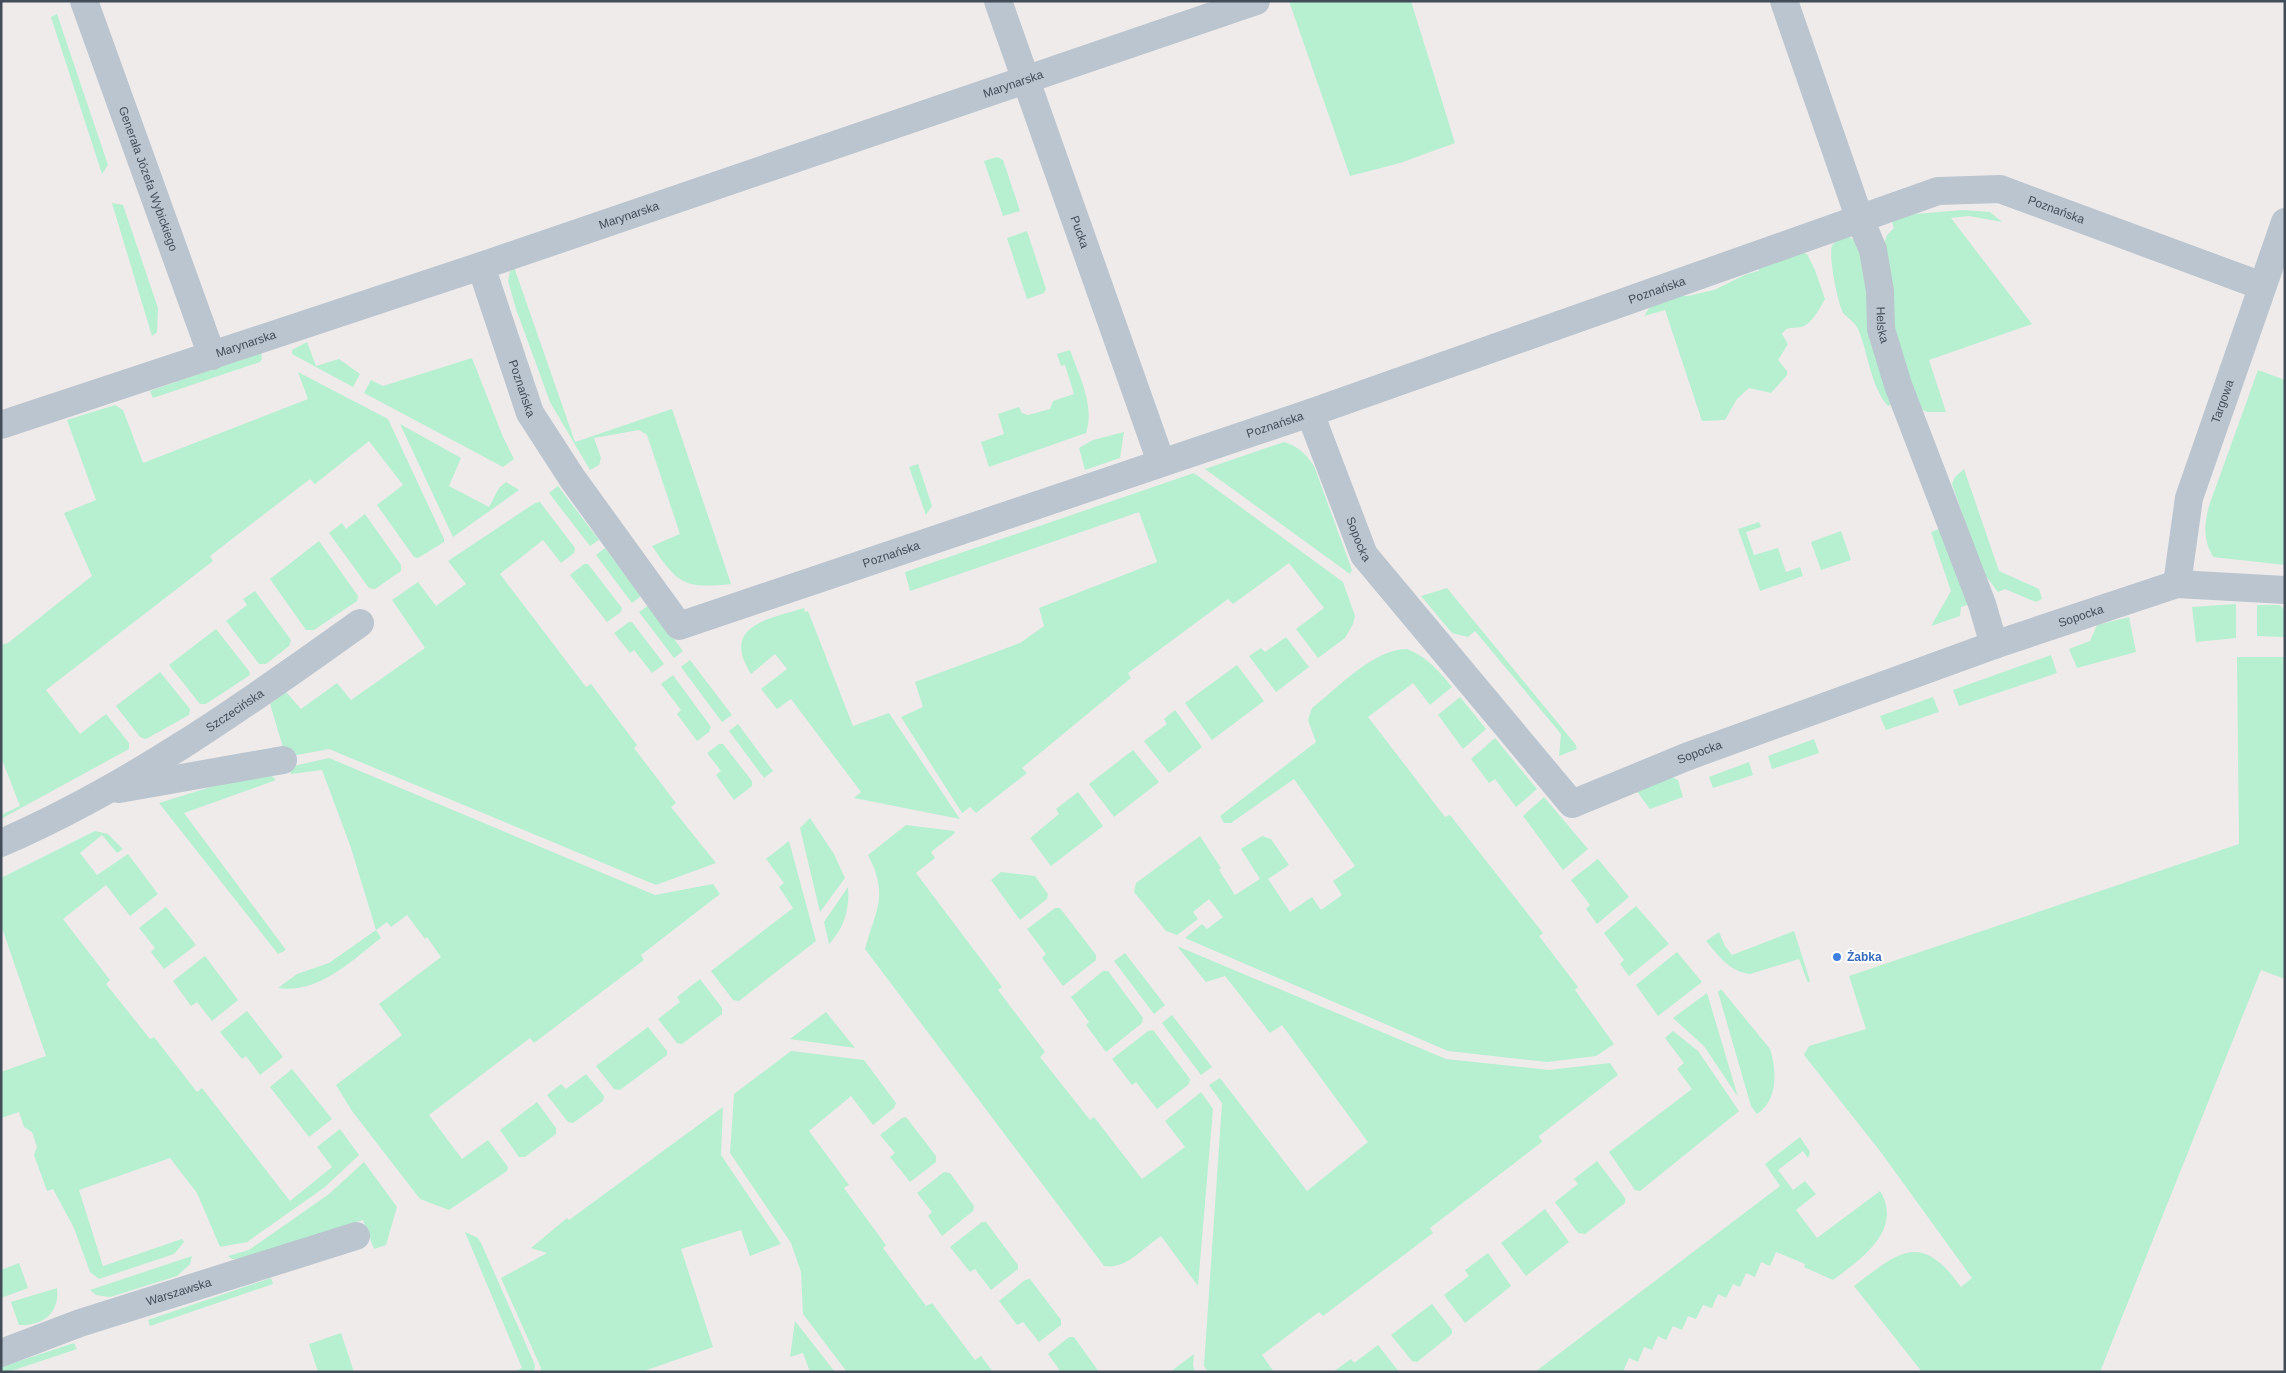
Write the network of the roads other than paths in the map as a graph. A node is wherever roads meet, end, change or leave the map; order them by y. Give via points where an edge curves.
1 (84, 1) edge
2 (998, 1) edge
3 (1256, 1) edge
4 (1784, 1) edge
5 (1024, 79) junction
6 (1860, 217) junction
7 (2285, 222) edge
8 (481, 266) junction
9 (2262, 286) junction
10 (212, 356) junction
11 (1310, 413) junction
12 (1, 425) edge
13 (1160, 462) junction
14 (2177, 584) junction
15 (2285, 590) edge
16 (360, 623) dead end
17 (1994, 644) junction
18 (284, 760) dead end
19 (105, 792) junction
20 (1, 843) edge
21 (356, 1236) dead end
22 (1, 1353) edge

1 - 10 street, Generała Józefa Wybickiego
2 - 5 street, Pucka
3 - 5 street, Marynarska
4 - 6 street, Helska
5 - 8 street, Marynarska
5 - 13 street, Pucka
6 - 9 street, Poznańska via 1938,191 2000,189
6 - 11 street, Poznańska
6 - 17 street, Helska via 1873,250 1880,291 1881,329 1898,385 1982,604
7 - 9 street, Targowa
8 - 10 street, Marynarska
8 - 13 street, Poznańska via 530,413 572,478 679,626
9 - 14 street, Targowa via 2189,498
10 - 12 street, Marynarska
11 - 13 street, Poznańska
11 - 17 street, Sopocka via 1364,555 1572,804 1686,757
14 - 15 street, Sopocka
14 - 17 street, Sopocka
16 - 19 street, Szczecińska via 265,691
18 - 19 street, Szczecińska
19 - 20 street, Szczecińska
21 - 22 street, Warszawska via 80,1323

